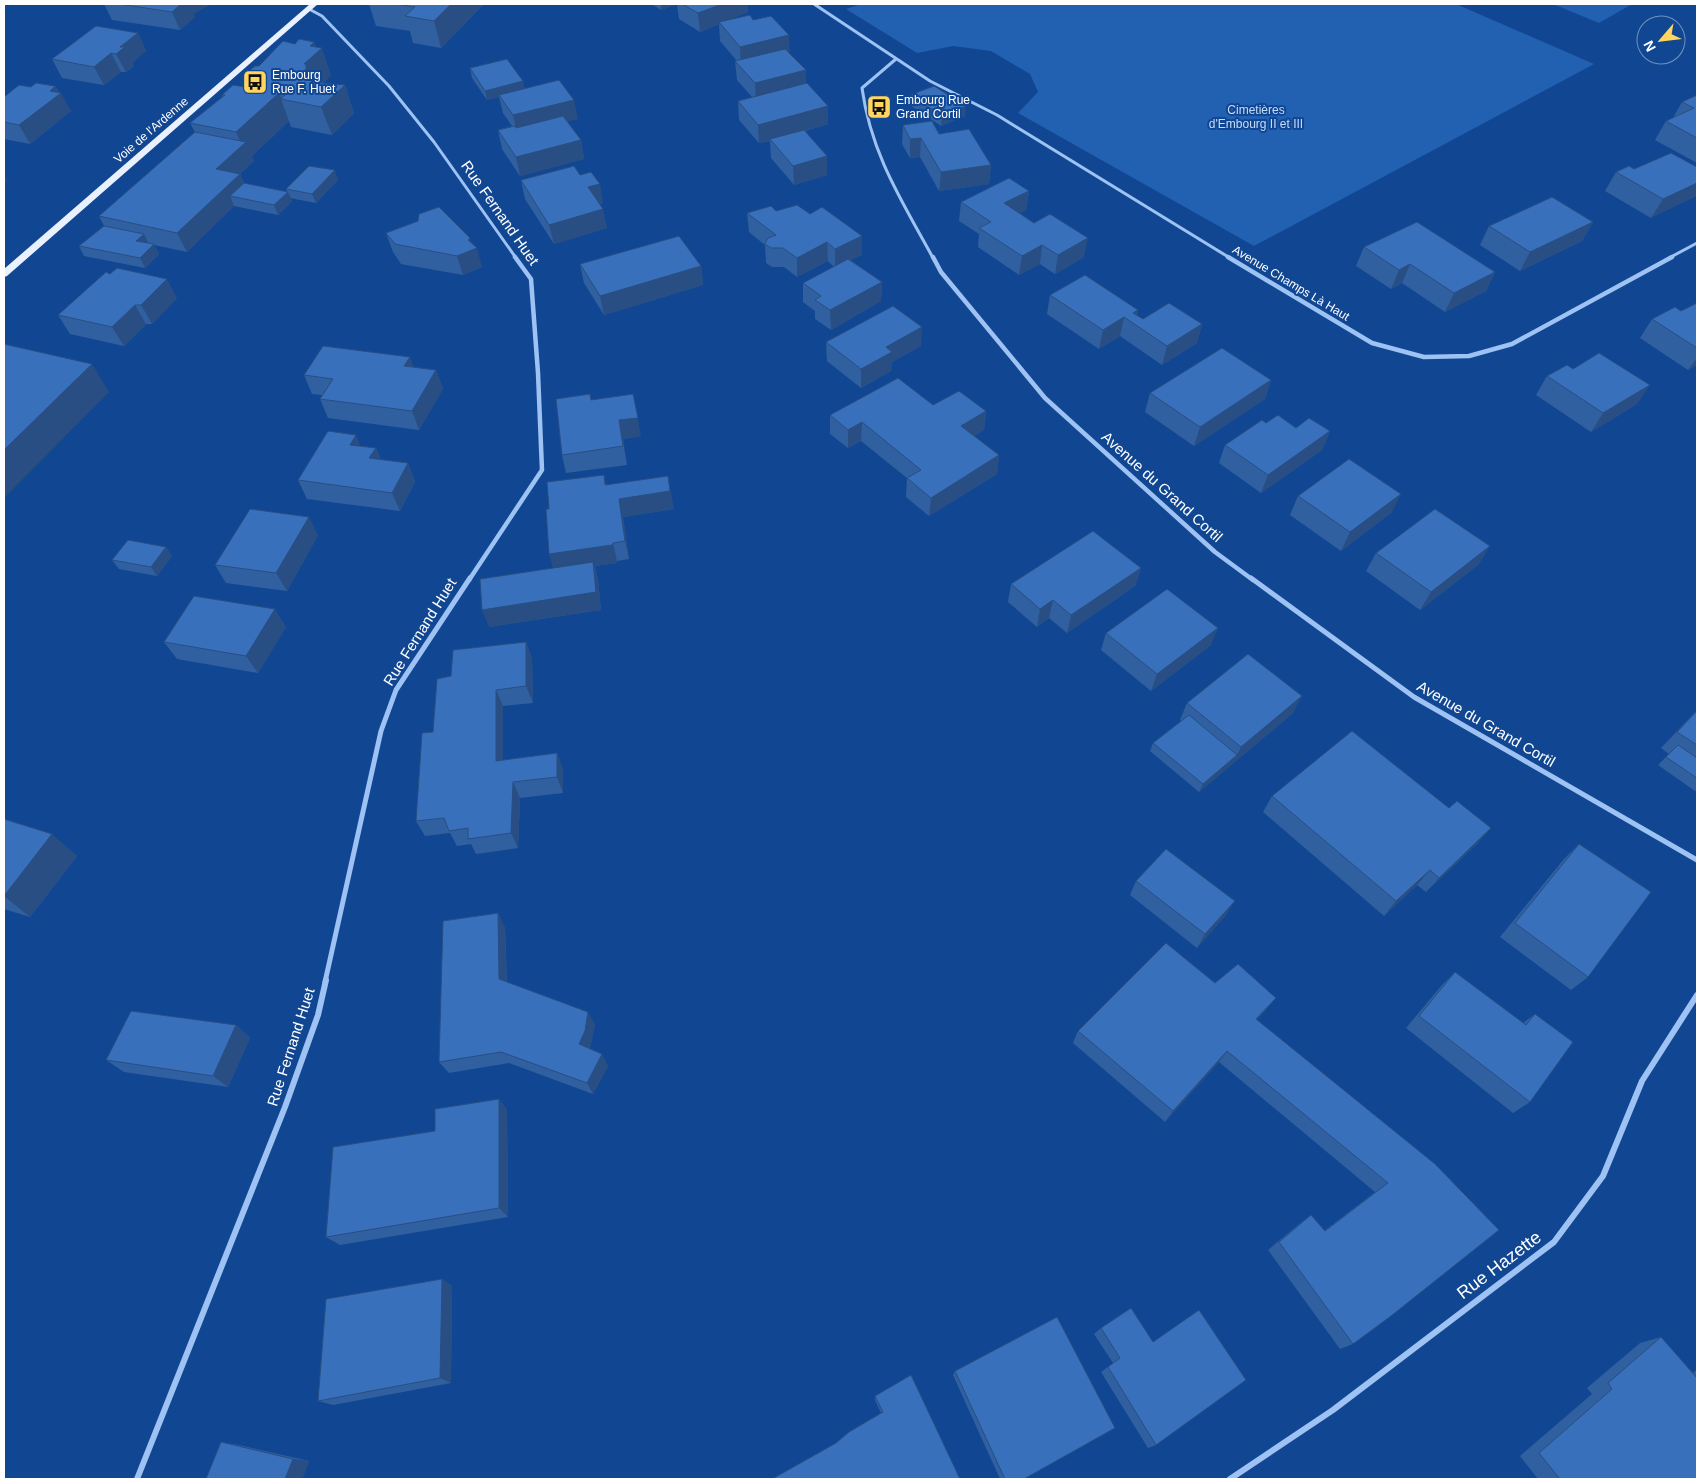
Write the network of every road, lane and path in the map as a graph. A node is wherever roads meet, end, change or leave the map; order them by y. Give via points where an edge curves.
1 (814, 4) edge
2 (311, 6) edge
3 (896, 59) junction
4 (1697, 243) edge
5 (4, 274) edge
6 (1697, 860) edge
7 (1697, 995) edge
8 (137, 1479) edge
9 (1230, 1479) edge

1 - 3 street
2 - 5 main road, Voie de l'Ardenne
2 - 8 street, Rue Fernand Huet via 389,86 434,142 531,279 542,470 396,690 381,731 318,1014 285,1107
3 - 4 street, Avenue Champs Là Haut via 1056,150 1372,343 1424,357 1469,356 1512,344
3 - 6 street, Avenue du Grand Cortil via 862,88 866,117 886,173 940,272 1045,398 1215,552 1414,697
7 - 9 street, Rue Hazette via 1642,1081 1603,1176 1554,1242 1333,1410

